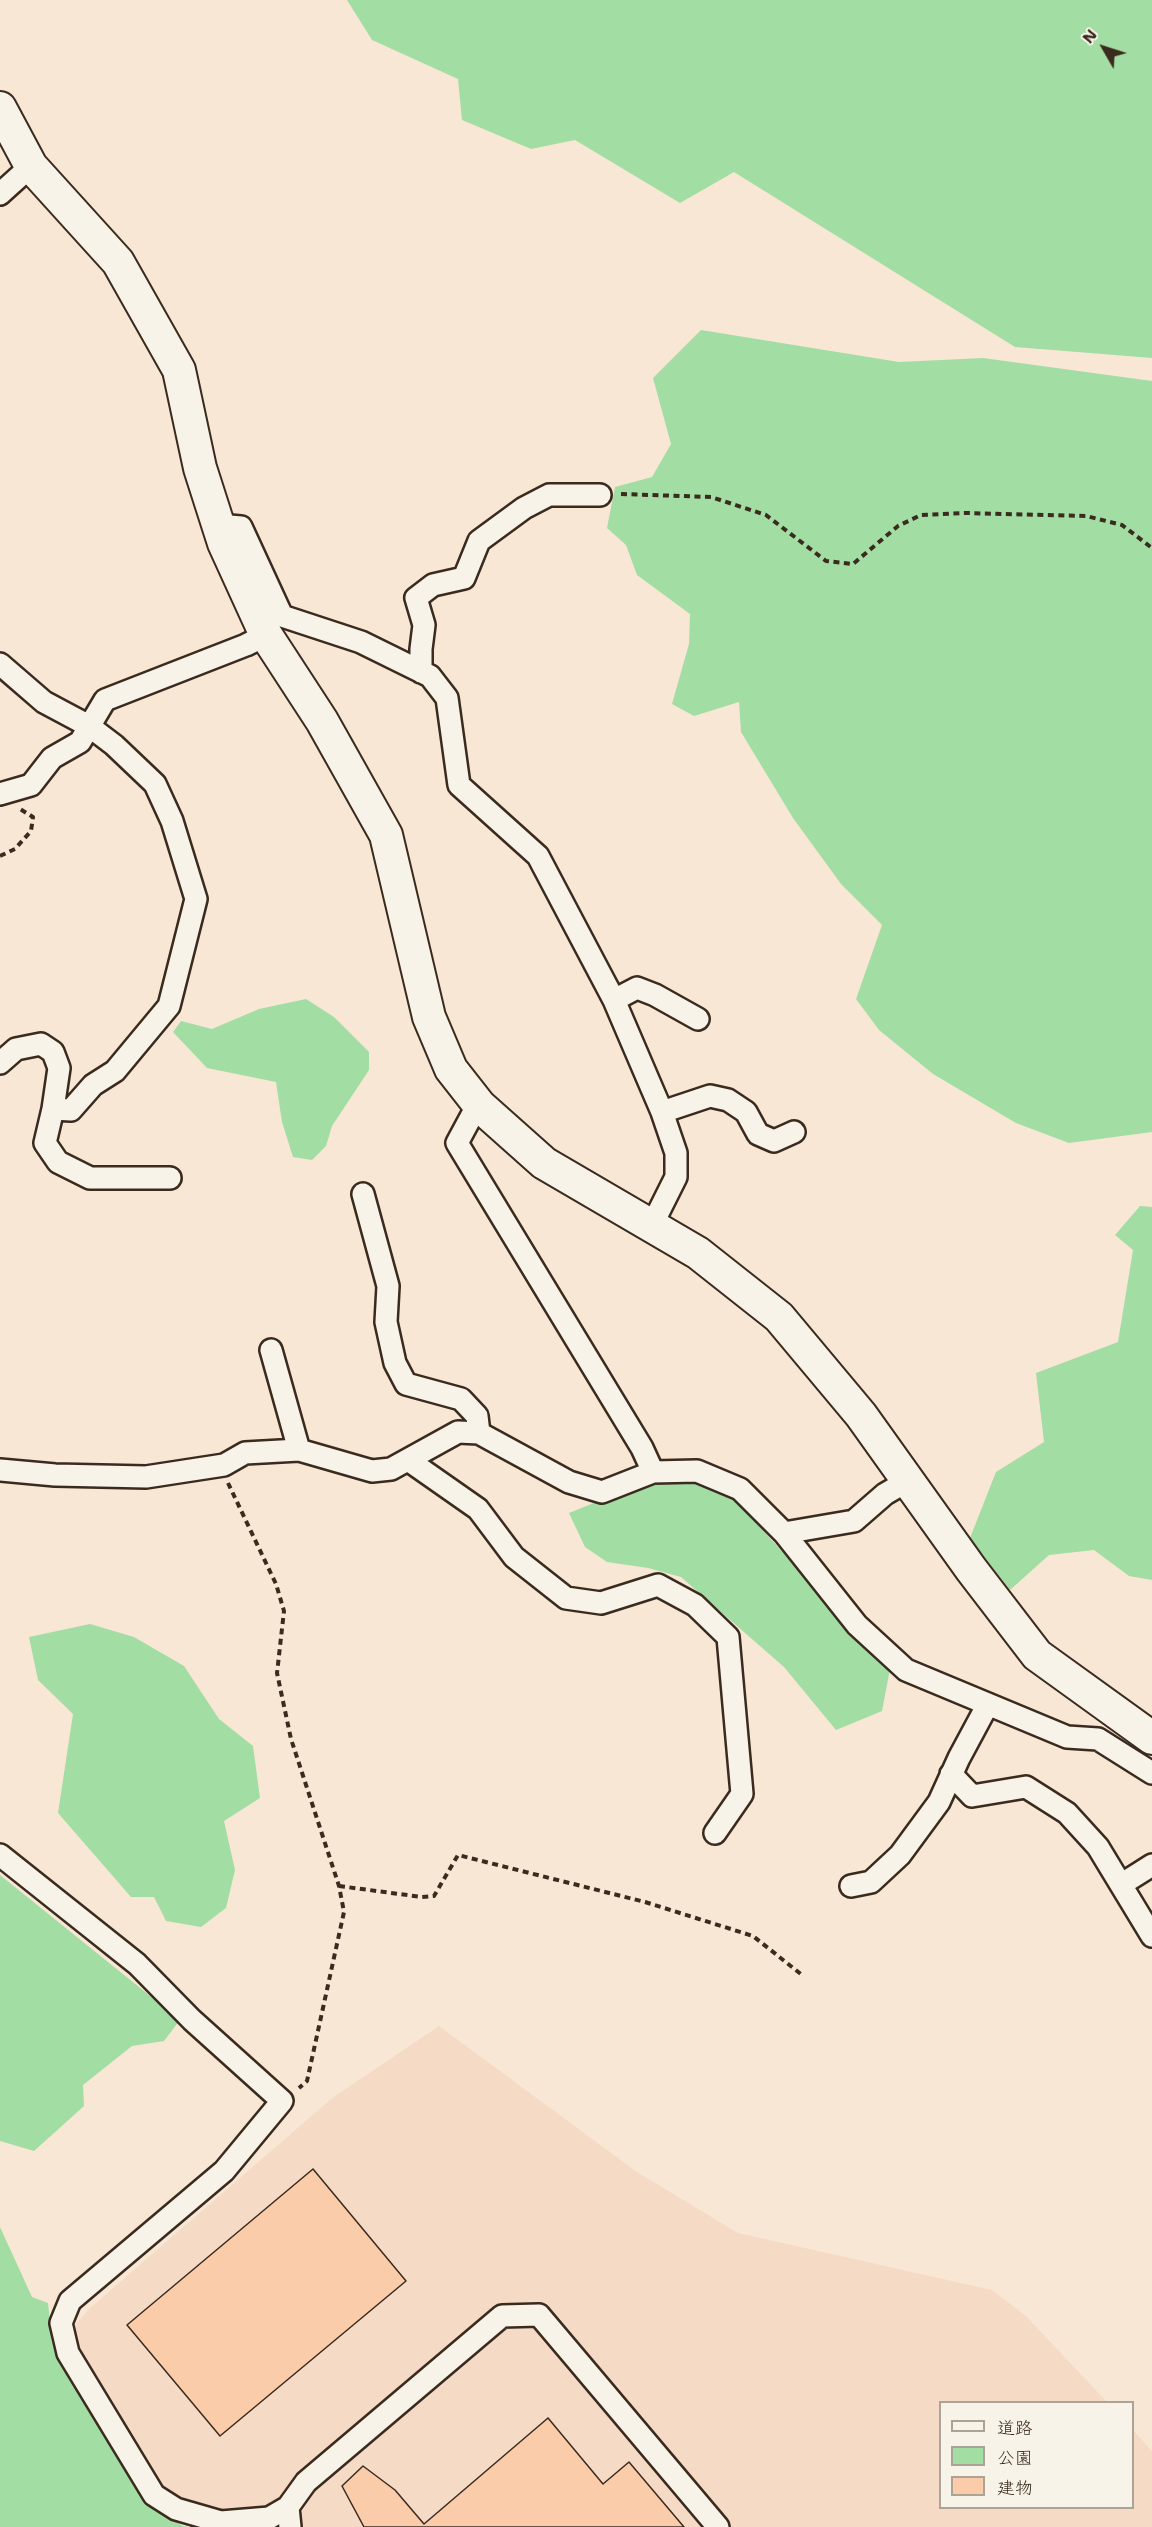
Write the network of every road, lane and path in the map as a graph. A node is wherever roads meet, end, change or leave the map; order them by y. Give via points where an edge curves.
1 (0, 108) edge
2 (31, 166) junction
3 (0, 194) edge
4 (600, 495) joint
5 (219, 525) junction
6 (1152, 548) edge
7 (266, 635) junction
8 (0, 664) edge
9 (421, 672) junction
10 (89, 726) junction
11 (8, 800) edge
12 (0, 856) edge
13 (614, 1000) junction
14 (698, 1019) dead end
15 (0, 1063) edge
16 (480, 1106) junction
17 (53, 1109) junction
18 (662, 1112) junction
19 (794, 1132) dead end
20 (170, 1178) dead end
21 (363, 1194) dead end
22 (652, 1225) junction
23 (271, 1350) dead end
24 (479, 1433) junction
25 (298, 1450) junction
26 (408, 1460) junction
27 (224, 1465) junction
28 (0, 1470) edge
29 (653, 1472) junction
30 (909, 1480) junction
31 (784, 1533) junction
32 (988, 1704) junction
33 (1152, 1738) edge
34 (1152, 1773) edge
35 (951, 1774) junction
36 (715, 1833) dead end
37 (0, 1855) edge
38 (1152, 1865) edge
39 (1122, 1884) junction
40 (339, 1886) junction
41 (851, 1886) dead end
42 (1152, 1936) edge
43 (802, 1975) dead end
44 (282, 2102) junction
45 (289, 2517) edge
46 (718, 2527) edge

1 - 2 street
2 - 3 street
2 - 5 street via 118,262 179,370 200,468
4 - 6 path via 711,496 766,515 826,561 853,564 898,526 921,515 1086,516 1122,525
4 - 9 street via 549,495 524,508 479,541 464,578 433,585 416,598 424,625
5 - 7 street
5 - 9 street via 241,527 282,616 361,642
7 - 10 street via 105,700
7 - 16 street via 322,721 386,835 429,1017 452,1070
8 - 10 street via 45,702
9 - 13 street via 430,676 447,698 459,785 538,856
10 - 11 street via 80,742 52,758 31,785
10 - 17 street via 155,784 172,821 196,899 169,1006 115,1071 93,1084 70,1110
11 - 12 path via 33,817 32,831 15,849
13 - 14 street via 637,988
13 - 18 street
15 - 17 street via 16,1049 41,1044 53,1052 59,1068
16 - 22 street via 544,1163
16 - 29 street via 457,1143
17 - 20 street via 45,1143 58,1162 90,1178
18 - 19 street via 710,1096 728,1100 746,1112 758,1134 774,1141
18 - 22 street via 676,1154 676,1177
21 - 24 street via 388,1286 386,1322 395,1363 406,1384 461,1399 477,1416
22 - 30 street via 698,1253 779,1317 861,1415
23 - 25 street
24 - 26 street via 458,1432
24 - 29 street via 569,1482 602,1492
25 - 26 street via 372,1471 391,1469
25 - 27 street via 246,1454
26 - 36 street via 478,1509 514,1557 566,1598 601,1603 658,1585 695,1605 728,1637 742,1794
27 - 28 street via 146,1477
27 - 40 path via 226,1480 276,1584 284,1611 277,1673 291,1739
29 - 31 street via 697,1471 740,1489
30 - 31 street via 885,1494 854,1521
30 - 33 street via 1037,1655
31 - 32 street via 857,1625 906,1670
32 - 34 street via 1067,1737 1098,1739
32 - 35 street
35 - 39 street via 972,1796 1026,1787 1066,1813 1098,1847
35 - 41 street via 939,1802 900,1855 871,1882
37 - 44 street via 137,1964
38 - 39 street
39 - 42 street
40 - 43 path via 422,1898 434,1896 458,1855 645,1902 753,1936
40 - 44 path via 344,1912 307,2081
44 - 45 street via 224,2171 70,2301 61,2323 68,2353 154,2495 176,2509 221,2522
45 - 46 street via 306,2482 501,2316 538,2315

